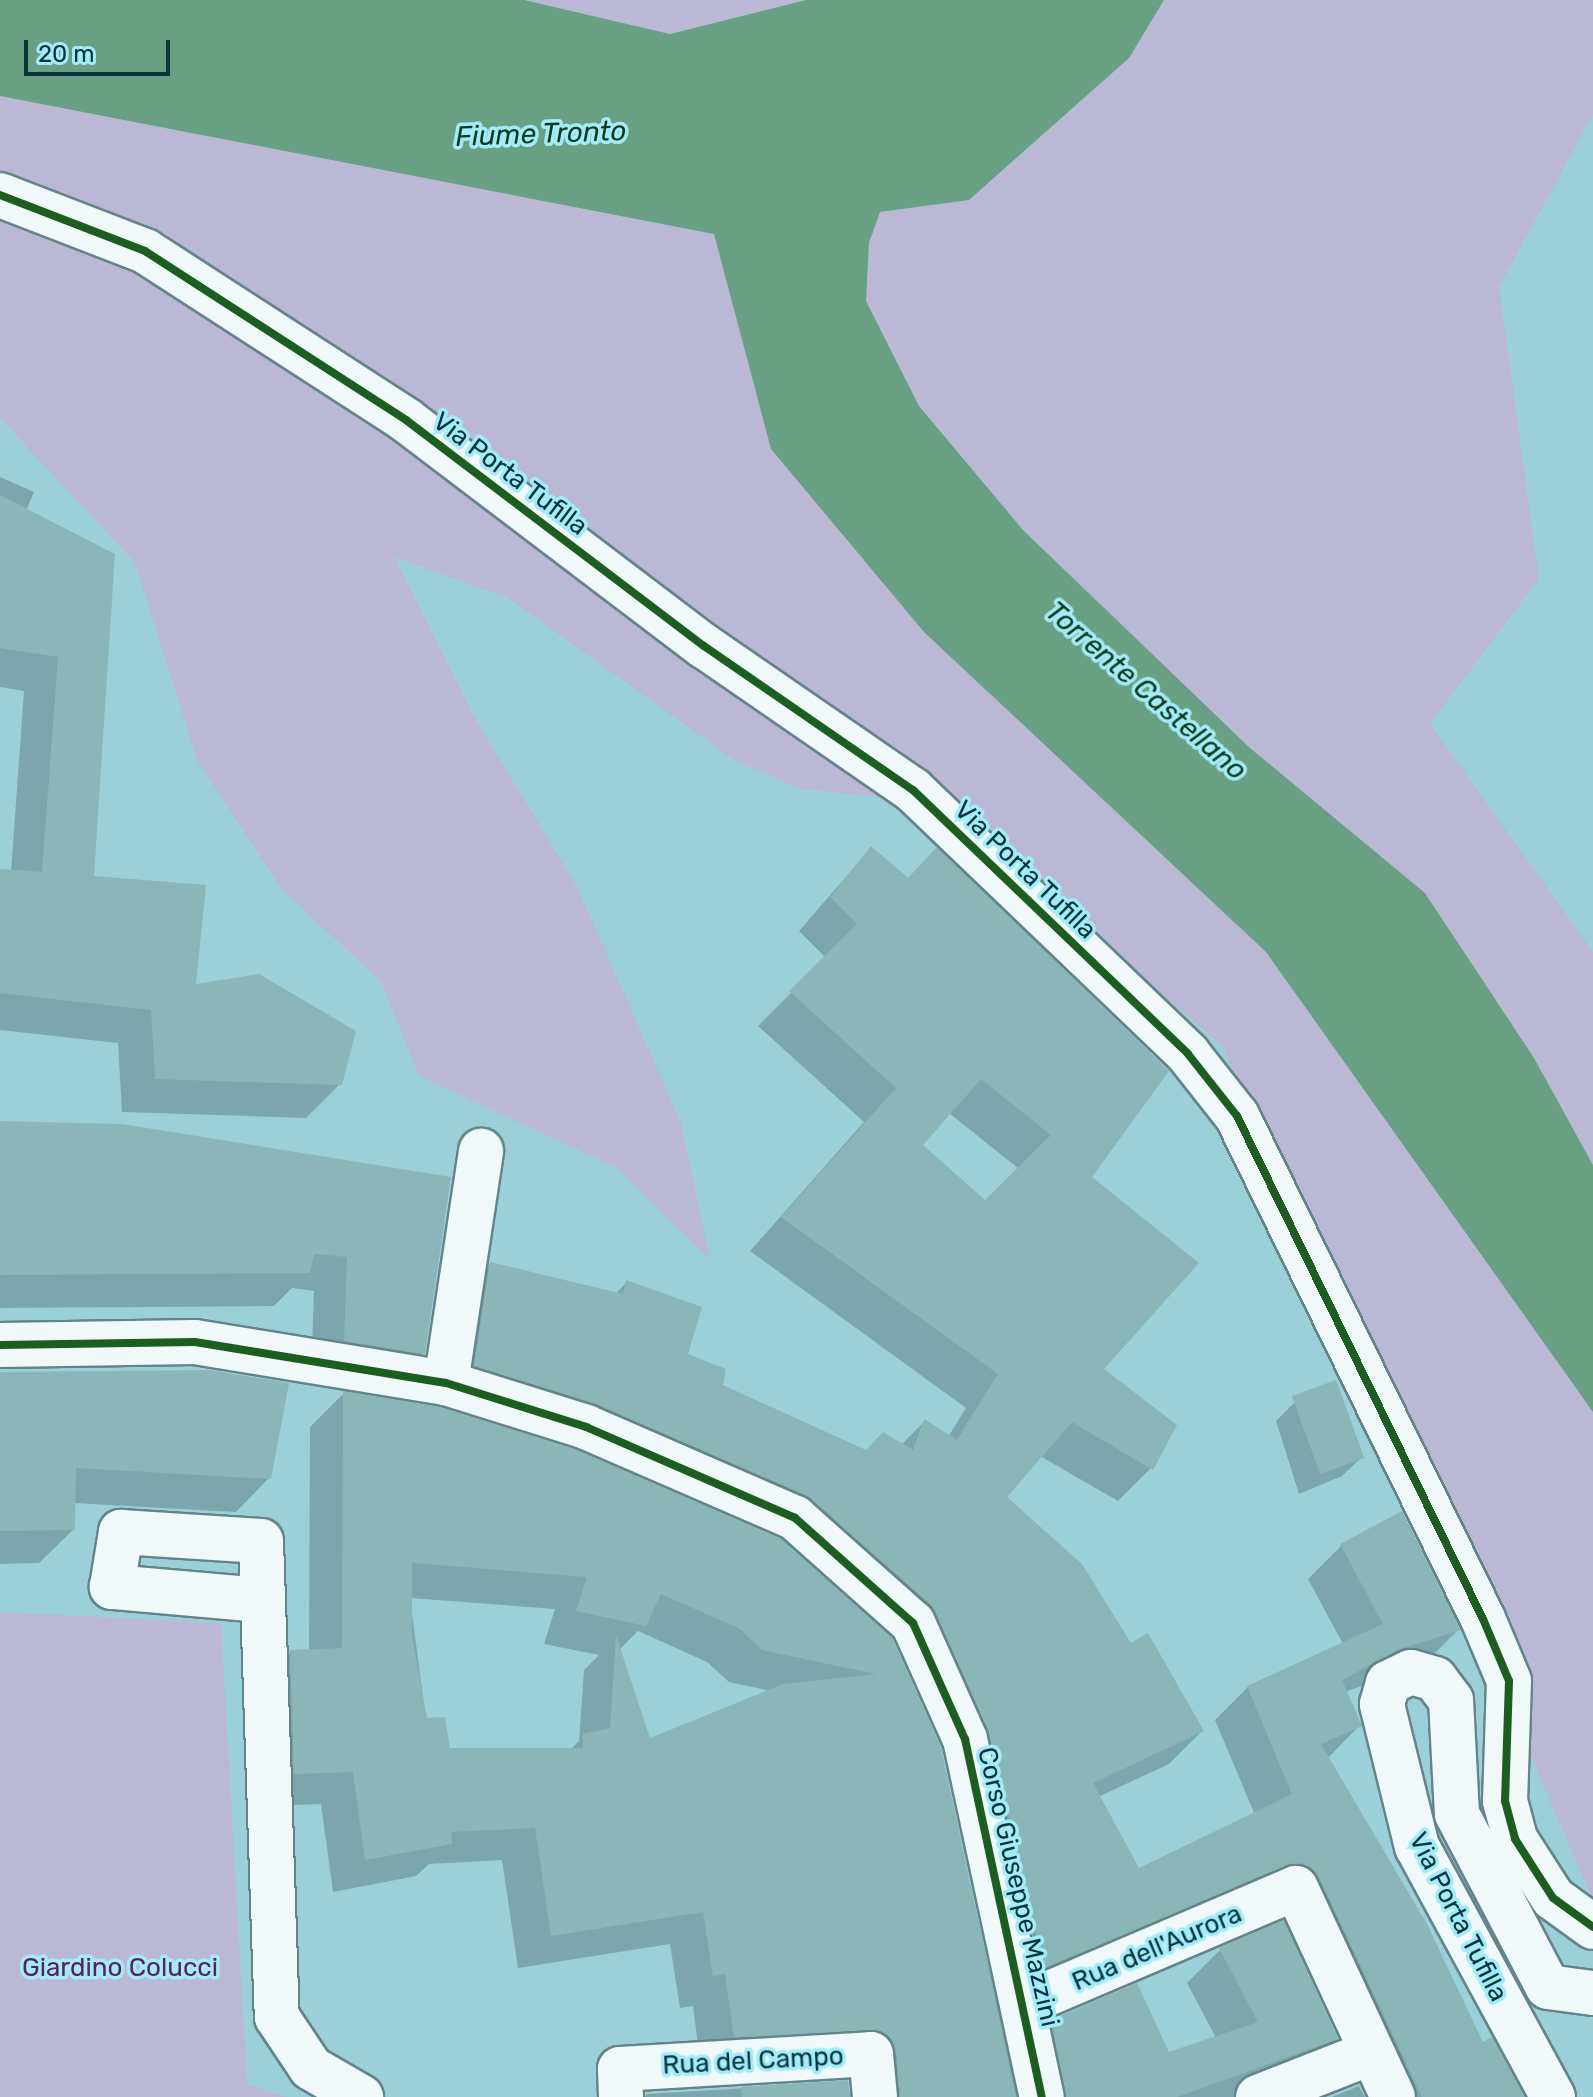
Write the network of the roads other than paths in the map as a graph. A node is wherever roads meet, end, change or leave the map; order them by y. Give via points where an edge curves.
1 (0, 195) edge
2 (481, 1151) dead end
3 (0, 1345) edge
4 (446, 1383) junction
5 (261, 1600) dead end
6 (1593, 1927) edge
7 (1022, 1982) junction
8 (1593, 1993) edge
9 (1370, 2053) junction
10 (361, 2097) edge
11 (621, 2097) edge
12 (875, 2097) edge
13 (1042, 2097) edge
14 (1258, 2097) edge
15 (1393, 2097) edge
16 (1553, 2097) edge

1 - 6 street, Via Porta Tufilla via 145,251 406,420 704,646 913,790 1188,1054 1237,1116 1509,1681 1505,1801 1515,1839 1553,1898
2 - 4 street
3 - 4 street, Corso Giuseppe Mazzini via 195,1342
4 - 7 street, Corso Giuseppe Mazzini via 586,1427 795,1518 913,1623 965,1739
5 - 10 street via 277,2017 311,2068
7 - 9 street, Rua dell'Aurora via 1038,1998 1296,1888
7 - 13 street, Corso Giuseppe Mazzini
8 - 16 street, Via Porta Tufilla via 1568,1995 1548,1987 1457,1814 1451,1700 1435,1679 1411,1672 1388,1683 1382,1704 1417,1847
9 - 14 street
9 - 15 street
11 - 12 street, Rua del Campo via 620,2069 871,2054

